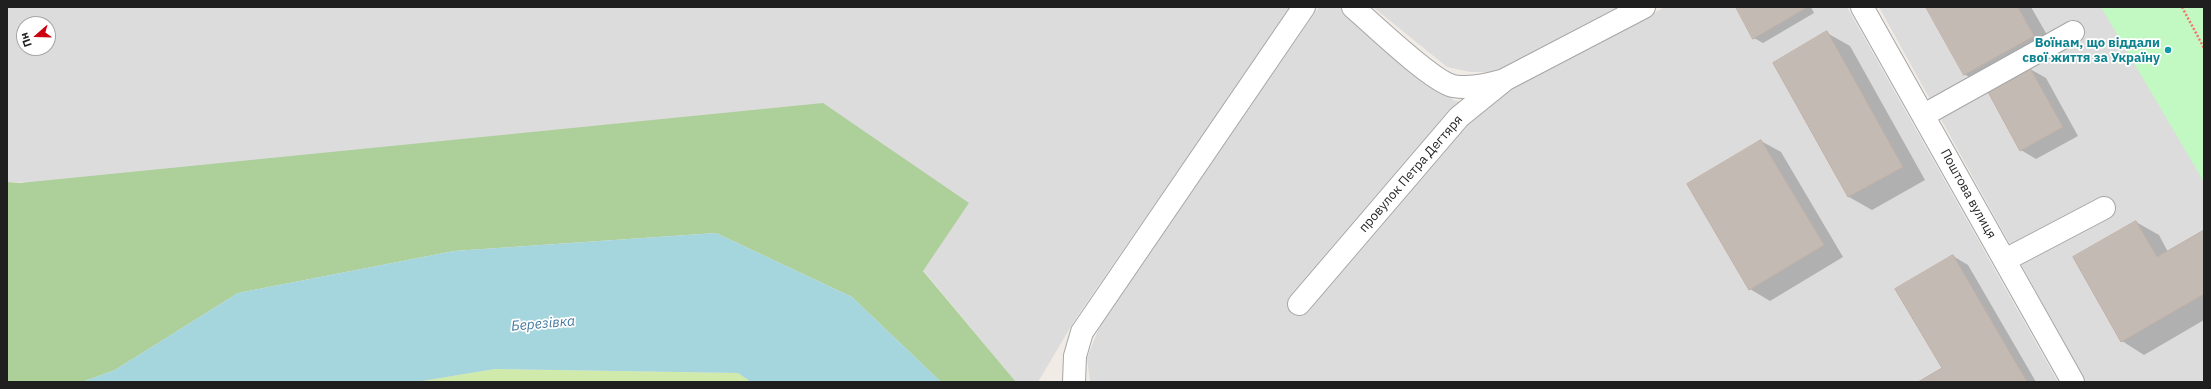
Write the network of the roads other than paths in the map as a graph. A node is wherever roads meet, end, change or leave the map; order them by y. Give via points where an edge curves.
1 (1304, 7) edge
2 (1352, 7) edge
3 (1644, 7) edge
4 (1862, 7) edge
5 (2073, 32) dead end
6 (1506, 79) junction
7 (1924, 116) junction
8 (2104, 208) dead end
9 (2005, 260) junction
10 (1299, 304) dead end
11 (1074, 382) edge
12 (2073, 382) edge

1 - 11 street via 1082,332 1075,356
2 - 6 street via 1432,75 1452,86 1476,87
3 - 6 street, провулок Петра Дегтяря
4 - 7 street, Поштова вулиця
5 - 7 street
6 - 10 street, провулок Петра Дегтяря via 1459,117
7 - 9 street, Поштова вулиця
8 - 9 street
9 - 12 street, Поштова вулиця

